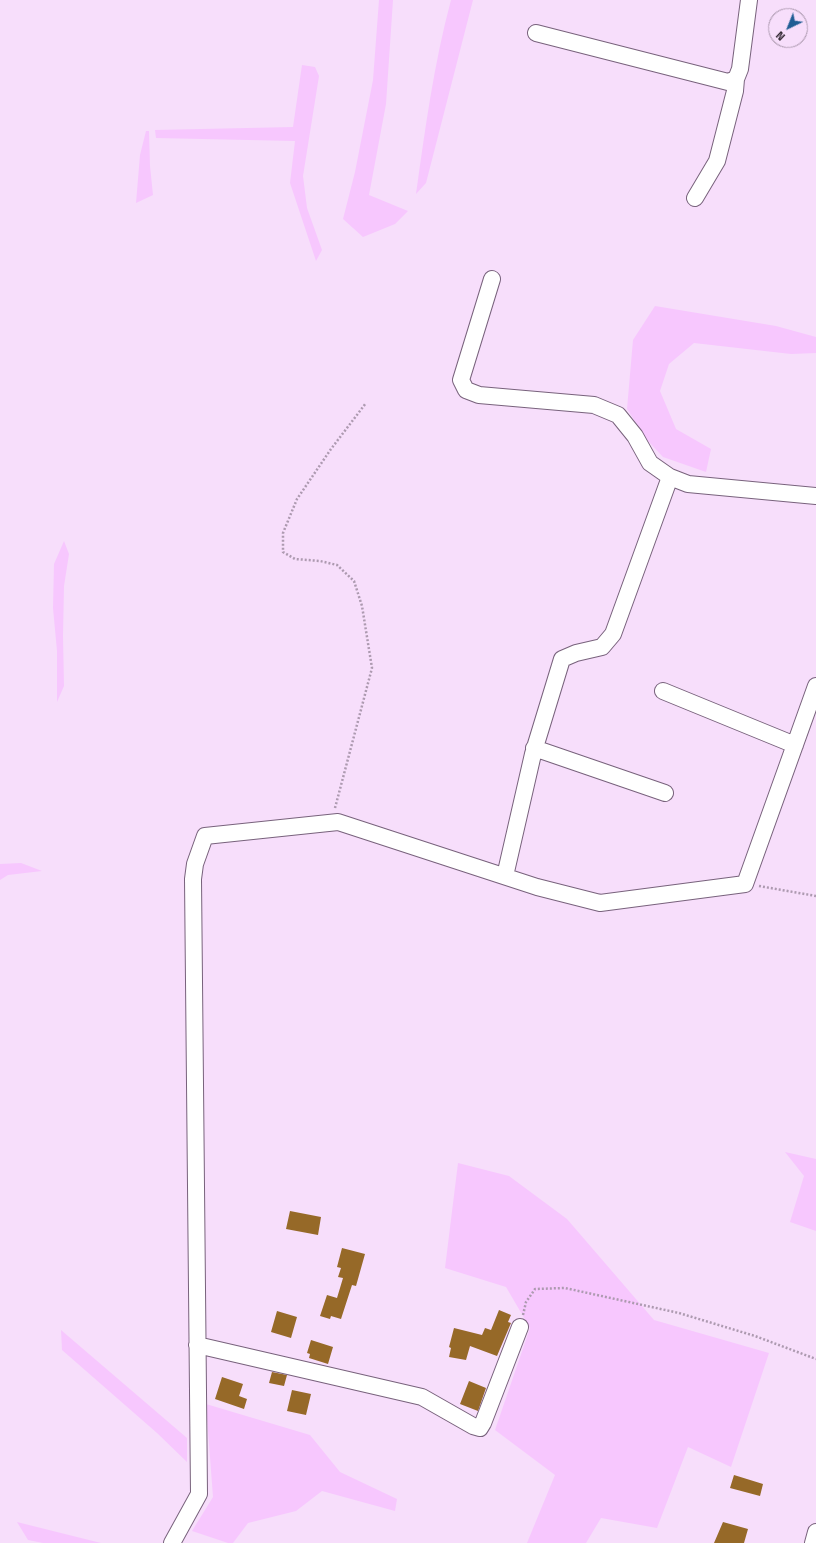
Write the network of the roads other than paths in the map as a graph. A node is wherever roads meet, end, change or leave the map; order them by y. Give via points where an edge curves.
1 (749, 0) edge
2 (536, 33) dead end
3 (736, 79) junction
4 (695, 198) dead end
5 (492, 279) dead end
6 (670, 478) junction
7 (816, 496) edge
8 (816, 686) edge
9 (663, 691) dead end
10 (795, 745) junction
11 (534, 748) junction
12 (665, 793) dead end
13 (505, 876) junction
14 (520, 1327) road end
15 (197, 1345) junction
16 (816, 1532) edge
17 (172, 1543) edge
18 (813, 1543) edge

1 - 3 street via 740,69
2 - 3 street via 728,82
3 - 4 street via 717,161
5 - 6 street via 462,380 466,390 479,395 594,405 618,415 636,436 650,463
6 - 7 street via 688,484
6 - 11 street via 613,634 602,648 576,653 562,660
8 - 10 street
9 - 10 street
10 - 13 street via 744,884 600,903
11 - 12 street
11 - 13 street
13 - 15 street via 338,822 205,836 195,864 193,879
14 - 15 street via 480,1428 422,1397
15 - 17 street via 199,1494
16 - 18 street

